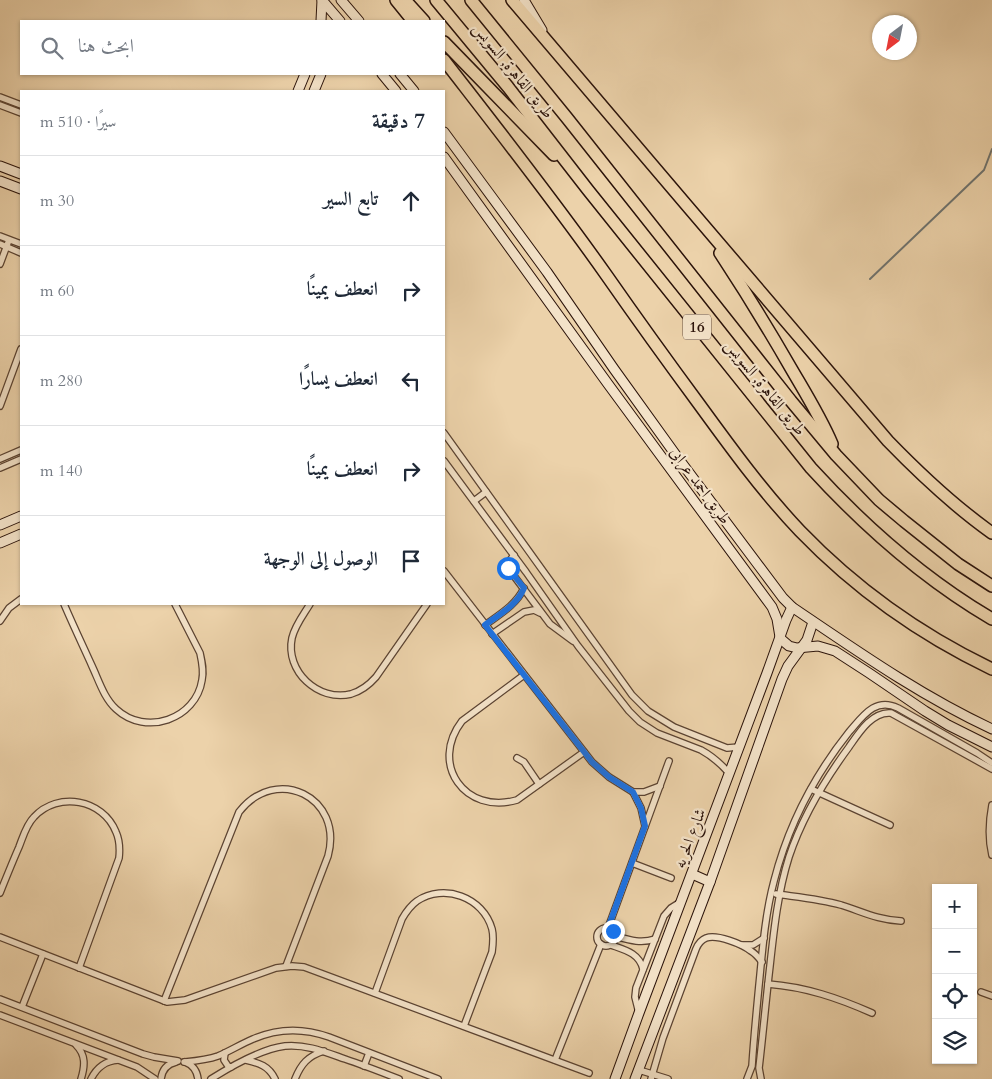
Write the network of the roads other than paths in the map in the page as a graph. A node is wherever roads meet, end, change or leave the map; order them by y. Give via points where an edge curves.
1 (322, 0) edge
2 (341, 0) edge
3 (396, 0) edge
4 (404, 0) edge
5 (436, 0) edge
6 (471, 0) edge
7 (512, 0) edge
8 (524, 0) edge
9 (321, 20) edge
10 (339, 20) edge
11 (358, 20) edge
12 (412, 20) edge
13 (423, 20) edge
14 (546, 40) junction
15 (445, 43) edge
16 (445, 61) edge
17 (321, 75) edge
18 (383, 75) edge
19 (401, 75) edge
20 (304, 77) edge
21 (315, 88) edge
22 (298, 90) edge
23 (395, 90) edge
24 (413, 90) edge
25 (0, 97) edge
26 (0, 105) edge
27 (20, 105) edge
28 (20, 113) edge
29 (445, 136) edge
30 (445, 158) edge
31 (0, 166) edge
32 (20, 174) edge
33 (0, 181) edge
34 (20, 189) edge
35 (588, 190) junction
36 (689, 208) junction
37 (0, 236) edge
38 (9, 240) junction
39 (0, 244) edge
40 (20, 244) edge
41 (7, 247) junction
42 (20, 253) edge
43 (0, 264) edge
44 (20, 352) edge
45 (0, 406) edge
46 (445, 434) edge
47 (19, 451) edge
48 (836, 455) junction
49 (20, 459) edge
50 (0, 460) edge
51 (445, 462) edge
52 (0, 468) edge
53 (486, 492) junction
54 (474, 501) junction
55 (20, 516) edge
56 (0, 525) edge
57 (992, 533) edge
58 (20, 534) edge
59 (0, 543) edge
60 (514, 555) junction
61 (445, 575) edge
62 (992, 586) edge
63 (524, 588) junction
64 (20, 599) edge
65 (513, 604) junction
66 (64, 605) edge
67 (176, 605) edge
68 (309, 605) edge
69 (426, 605) edge
70 (792, 607) junction
71 (521, 614) junction
72 (542, 615) junction
73 (992, 619) edge
74 (0, 621) edge
75 (814, 622) junction
76 (485, 625) junction
77 (492, 634) junction
78 (780, 637) junction
79 (842, 641) junction
80 (578, 646) junction
81 (801, 648) junction
82 (835, 651) junction
83 (992, 669) edge
84 (767, 673) junction
85 (524, 675) junction
86 (782, 679) junction
87 (628, 688) junction
88 (620, 700) junction
89 (885, 704) junction
90 (887, 713) junction
91 (905, 717) junction
92 (859, 721) junction
93 (866, 726) junction
94 (992, 729) edge
95 (739, 747) junction
96 (992, 747) edge
97 (584, 752) junction
98 (517, 758) dead end
99 (669, 760) dead end
100 (992, 764) edge
101 (992, 769) edge
102 (729, 774) junction
103 (539, 784) junction
104 (660, 786) junction
105 (811, 789) junction
106 (633, 792) junction
107 (819, 793) junction
108 (992, 805) edge
109 (890, 825) dead end
110 (645, 826) junction
111 (992, 854) edge
112 (632, 863) junction
113 (692, 874) junction
114 (671, 878) dead end
115 (710, 882) junction
116 (0, 893) edge
117 (771, 893) junction
118 (780, 894) junction
119 (681, 902) junction
120 (901, 920) dead end
121 (608, 928) junction
122 (615, 936) junction
123 (0, 937) edge
124 (764, 938) junction
125 (655, 939) junction
126 (638, 942) junction
127 (600, 944) junction
128 (611, 945) junction
129 (740, 945) junction
130 (43, 954) junction
131 (633, 954) junction
132 (762, 962) junction
133 (286, 966) junction
134 (79, 968) junction
135 (643, 970) junction
136 (768, 984) junction
137 (981, 992) dead end
138 (375, 993) junction
139 (992, 996) edge
140 (0, 998) edge
141 (164, 1001) junction
142 (22, 1007) junction
143 (639, 1013) junction
144 (872, 1013) dead end
145 (0, 1015) edge
146 (464, 1026) junction
147 (75, 1043) junction
148 (130, 1049) junction
149 (324, 1051) junction
150 (369, 1052) junction
151 (225, 1053) junction
152 (119, 1060) junction
153 (246, 1060) junction
154 (555, 1060) junction
155 (181, 1061) junction
156 (126, 1063) junction
157 (364, 1066) junction
158 (231, 1067) junction
159 (639, 1070) junction
160 (589, 1073) dead end
161 (652, 1076) edge
162 (81, 1079) edge
163 (91, 1079) edge
164 (155, 1079) edge
165 (162, 1079) edge
166 (198, 1079) edge
167 (211, 1079) edge
168 (275, 1079) edge
169 (294, 1079) edge
170 (399, 1079) edge
171 (438, 1079) edge
172 (615, 1079) edge
173 (635, 1079) edge
174 (668, 1079) edge
175 (747, 1079) edge
176 (751, 1079) edge
177 (756, 1079) edge
178 (761, 1079) edge

1 - 9 street
1 - 10 street
2 - 11 street
3 - 12 highway
4 - 13 highway
5 - 35 highway, طريق القاهرة, السويس / 16
6 - 48 highway, طريق القاهرة, السويس / 16
7 - 14 highway
8 - 14 street
14 - 36 highway
15 - 35 highway
16 - 83 highway via 564,217 738,458 785,515 837,566 875,597 941,641
17 - 21 street
18 - 23 street
19 - 24 street
20 - 21 street
20 - 22 street
25 - 27 street
26 - 28 street
29 - 70 street, طريق احمد عرابى via 547,272 672,450
30 - 78 street, طريق احمد عرابى via 772,607
31 - 32 street
33 - 34 street
35 - 73 highway, طريق القاهرة, السويس / 16 via 792,446 830,488 913,565
36 - 48 highway via 758,311 821,419
36 - 57 highway via 888,441 946,496
37 - 38 street
38 - 40 street
38 - 41 street
39 - 41 street
41 - 42 street
41 - 43 street
44 - 45 street
46 - 53 street
47 - 50 street
48 - 62 highway, طريق القاهرة, السويس / 16 via 910,527
49 - 52 street
51 - 54 street
53 - 54 street
53 - 87 street
54 - 60 street
55 - 56 street
58 - 59 street
60 - 63 street via 508,568
60 - 80 street
61 - 76 street
63 - 65 street
63 - 72 street
64 - 74 street
65 - 71 street
65 - 76 street
66 - 67 street via 112,706 126,717 152,723 170,720 185,711 196,697 202,680 200,653
68 - 69 street via 292,639 293,660 302,678 310,685 340,695 369,685
70 - 75 street, طريق احمد عرابى
70 - 78 street, شارع الحريه
71 - 72 street via 530,610
71 - 77 street
72 - 80 street
75 - 79 street, طريق احمد عرابى
75 - 81 street, شارع الحريه
76 - 77 street
77 - 85 street
78 - 81 street via 789,646
78 - 84 street, شارع الحريه
79 - 82 street via 834,646
79 - 94 street, طريق احمد عرابى via 930,697
80 - 88 street
81 - 82 street via 818,646
81 - 86 street, شارع الحريه
82 - 96 street via 925,711
84 - 86 street
84 - 95 street, شارع الحريه
85 - 97 street
85 - 103 street via 462,721 451,738 449,758 461,786 477,799 487,802 517,800
86 - 115 street, شارع الحريه
87 - 88 street
87 - 95 street via 648,711 674,727 727,748
88 - 102 street via 651,730 701,750 719,762
89 - 90 street
89 - 91 street via 894,706
89 - 92 street via 869,710
90 - 91 street
90 - 93 street via 878,715
91 - 100 street via 977,753
91 - 101 street
92 - 93 street
92 - 105 street
93 - 107 street
95 - 102 street, شارع الحريه
97 - 103 street
97 - 106 street via 605,774
98 - 103 street via 524,762
99 - 104 street
102 - 113 street, شارع الحريه
104 - 106 street
104 - 110 street
105 - 107 street
105 - 117 street via 787,840
106 - 110 street
107 - 109 street
107 - 118 street via 794,843
108 - 111 street via 989,823
110 - 112 street
112 - 114 street
112 - 121 street
113 - 115 street
113 - 119 street, شارع الحريه
115 - 159 street, شارع الحريه
116 - 134 street via 28,824 40,811 56,803 74,801 92,806 106,817 119,840 119,858
117 - 118 street
117 - 124 street
118 - 120 street via 833,903 876,918
118 - 136 street
119 - 125 street via 664,916
119 - 143 street, شارع الحريه
121 - 122 street
121 - 127 street via 597,934
122 - 126 street
122 - 128 street
123 - 130 street
124 - 129 street via 753,945
124 - 132 street
125 - 126 street
125 - 135 street
126 - 131 street
127 - 128 street
127 - 154 street
128 - 131 street
129 - 132 street
129 - 161 street via 711,937 698,945
130 - 134 street
130 - 142 street
131 - 135 street
132 - 175 street via 752,1066
133 - 138 street via 310,968
133 - 141 street via 185,1000
133 - 141 street via 328,856 331,838 328,820 318,805 295,790 276,789 251,799 239,812
134 - 141 street
135 - 143 street via 635,993
136 - 144 street via 813,991
136 - 178 street via 759,1068
137 - 139 street
138 - 146 street
138 - 146 street via 408,909 417,901 438,893 460,895 481,909 492,929 493,940 492,952
140 - 142 street
142 - 148 street
143 - 172 street, شارع الحريه
145 - 147 street
146 - 154 street
147 - 152 street
147 - 162 street via 83,1055
148 - 155 street
148 - 156 street via 133,1057
149 - 153 street via 284,1046
149 - 157 street
149 - 169 street via 303,1063
150 - 151 street via 310,1031 291,1030 262,1035
150 - 157 street
150 - 171 street
151 - 155 street
151 - 158 street via 224,1060
152 - 156 street
152 - 163 street via 99,1066
153 - 158 street
153 - 168 street via 263,1065
154 - 160 street
155 - 165 street via 168,1066
155 - 166 street via 194,1068
156 - 164 street
157 - 170 street
158 - 167 street
159 - 161 street
159 - 173 street, شارع الحريه
161 - 174 street
176 - 177 street

